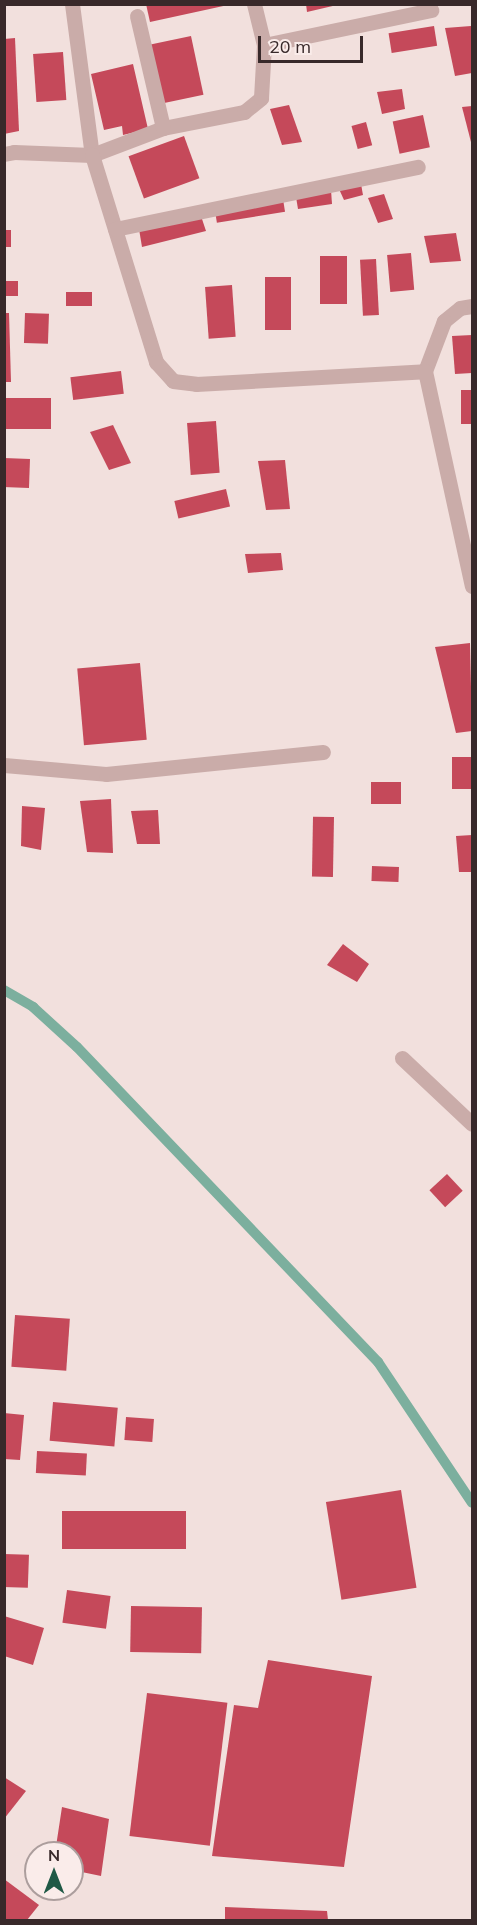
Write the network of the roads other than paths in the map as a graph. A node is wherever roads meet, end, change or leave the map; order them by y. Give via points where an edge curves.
1 (72, 4) edge
2 (256, 6) edge
3 (431, 10) dead end
4 (137, 16) dead end
5 (264, 45) junction
6 (163, 128) junction
7 (4, 154) edge
8 (92, 155) junction
9 (418, 167) dead end
10 (115, 229) junction
11 (472, 306) edge
12 (425, 371) junction
13 (472, 586) edge
14 (323, 752) dead end
15 (4, 765) edge
16 (402, 1058) dead end
17 (472, 1124) edge

1 - 8 street
2 - 5 street
3 - 5 street
4 - 6 street
5 - 6 street via 261,98 244,112
6 - 8 street
7 - 8 street
8 - 10 street
9 - 10 street
10 - 12 street via 156,362 172,381 196,384
11 - 12 street via 460,308 444,321
12 - 13 street
14 - 15 street via 106,774
16 - 17 street

